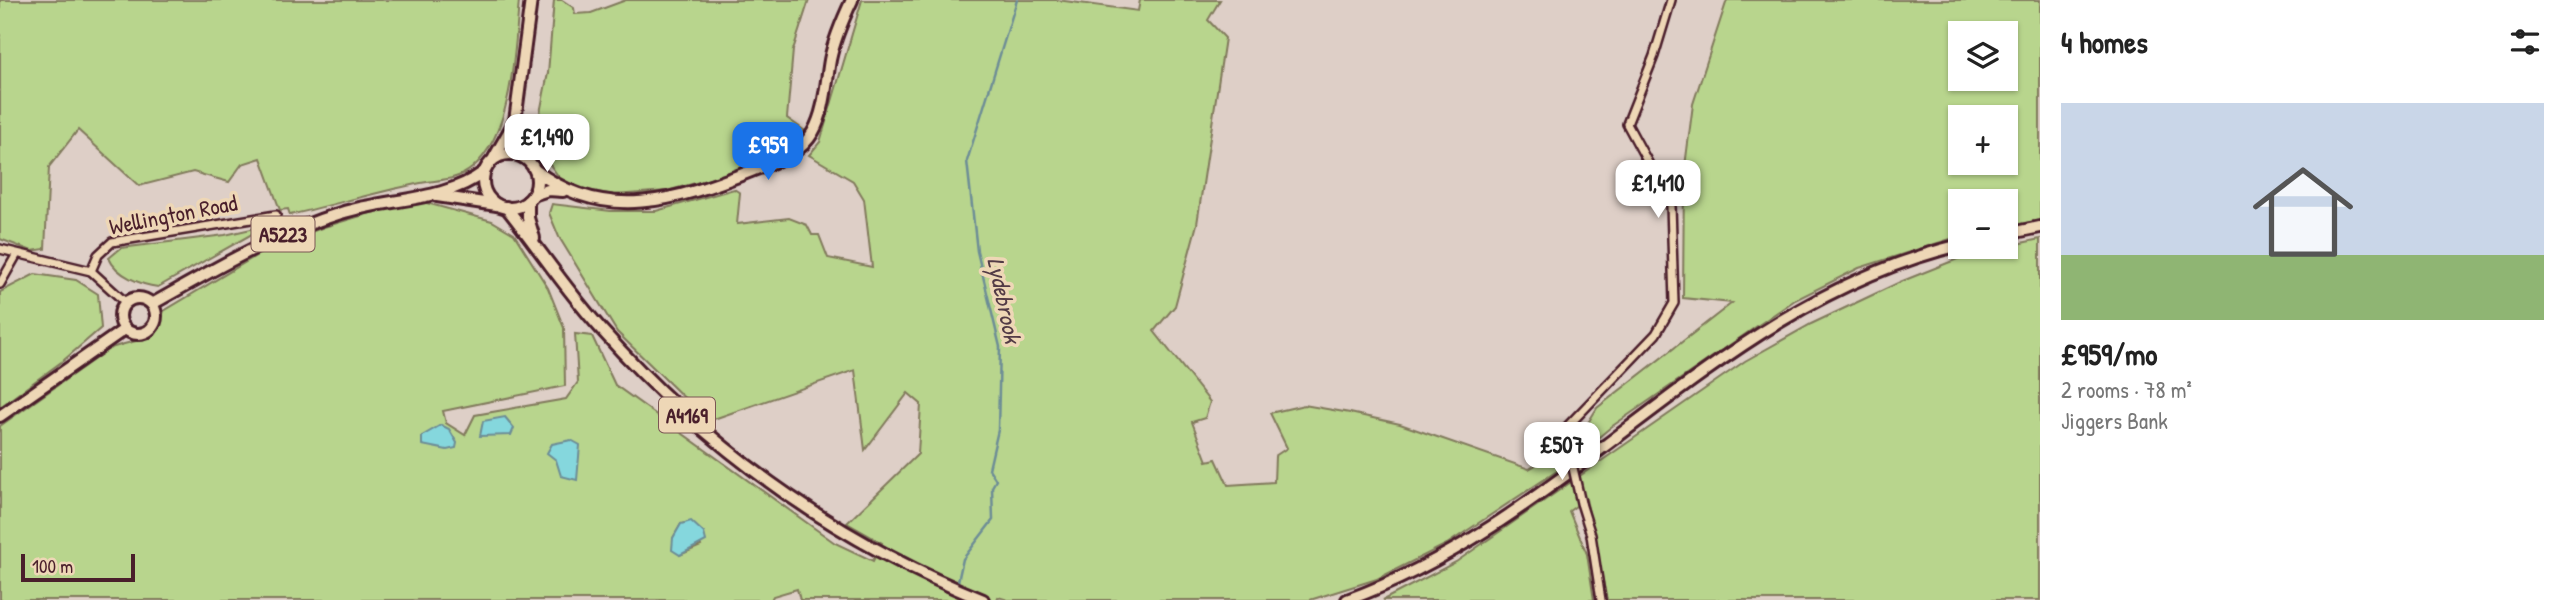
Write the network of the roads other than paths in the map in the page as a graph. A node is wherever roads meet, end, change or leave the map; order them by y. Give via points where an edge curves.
1 (531, 0) edge
2 (852, 0) edge
3 (1671, 0) edge
4 (515, 121) junction
5 (525, 158) junction
6 (492, 160) junction
7 (535, 170) junction
8 (484, 172) junction
9 (566, 191) junction
10 (427, 196) junction
11 (530, 198) junction
12 (503, 206) junction
13 (276, 215) dead end
14 (2040, 227) edge
15 (2018, 232) edge
16 (534, 240) junction
17 (0, 249) edge
18 (1948, 249) edge
19 (17, 254) junction
20 (90, 271) junction
21 (0, 284) edge
22 (125, 302) junction
23 (152, 304) junction
24 (125, 329) junction
25 (0, 416) edge
26 (983, 600) edge
27 (1346, 600) edge
28 (1601, 600) edge

1 - 4 main road
2 - 9 main road via 834,47 814,131 789,156 671,199 606,201
3 - 28 street, bridge via 1627,124 1671,205 1674,303 1656,334 1563,431 1591,535
4 - 5 main road
4 - 6 main road
5 - 6 main road via 508,154
5 - 7 main road
6 - 8 main road
7 - 9 main road
7 - 11 main road via 536,187
8 - 10 main road, A5223 via 465,184
8 - 12 main road via 487,195
9 - 11 main road via 548,190
10 - 12 main road, A5223
10 - 23 main road, A5223 via 379,203 289,231
11 - 12 main road
11 - 16 main road, A4169 via 528,218
12 - 16 main road, A4169
13 - 20 street, Wellington Road via 112,242
14 - 15 main road
16 - 26 main road, A4169 via 601,329 708,434 777,489 876,550
17 - 19 street
18 - 27 main road via 1897,265 1783,317 1667,397 1503,521 1437,562
19 - 20 street
19 - 21 street
20 - 22 street
22 - 23 main road via 142,298
22 - 24 main road via 119,318
23 - 24 main road via 156,315 152,327 142,334
24 - 25 main road

